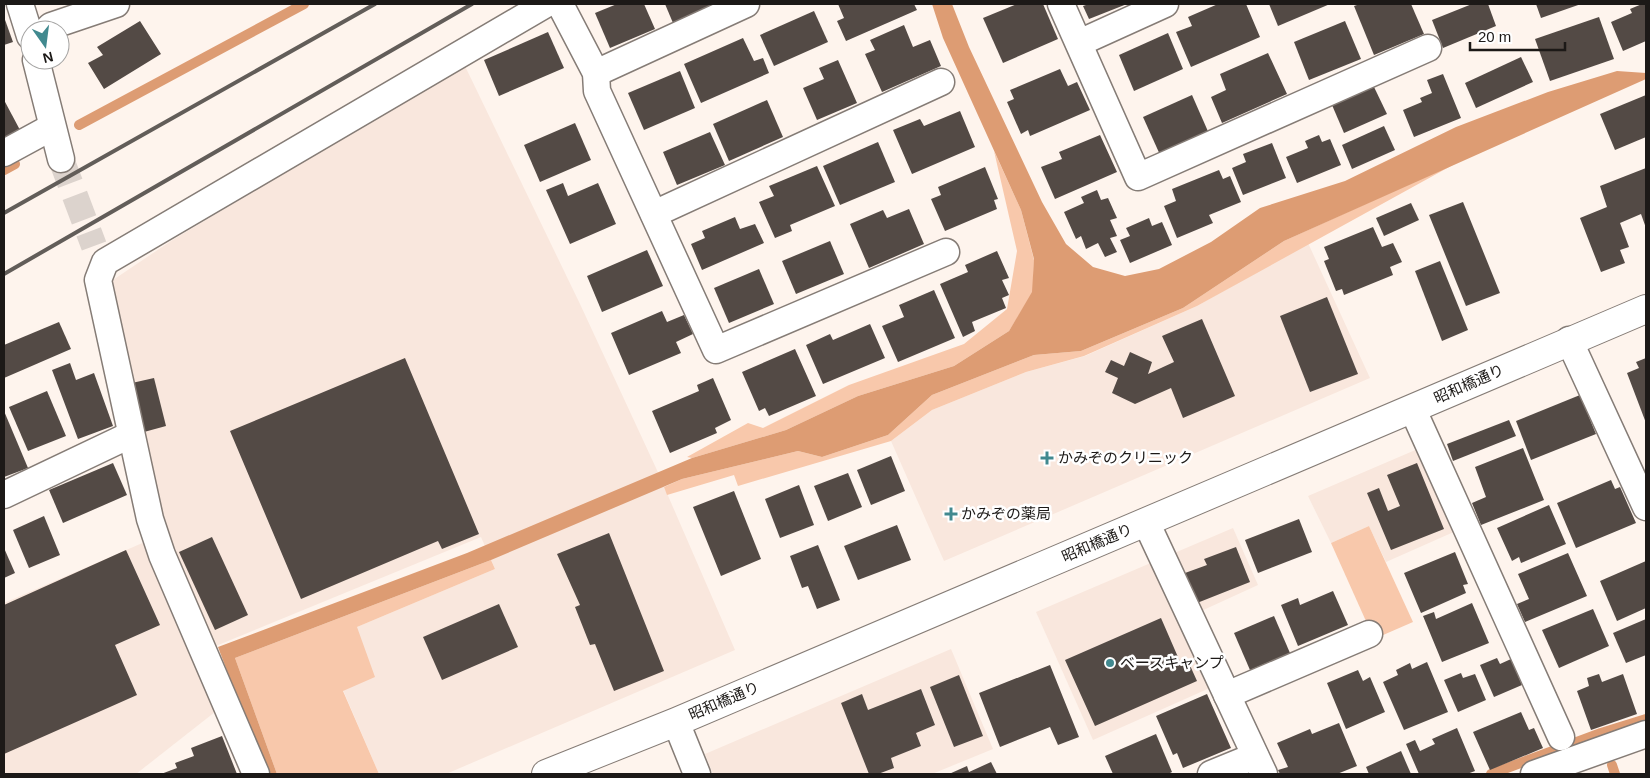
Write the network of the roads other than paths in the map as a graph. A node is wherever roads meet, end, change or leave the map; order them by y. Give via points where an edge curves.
1 (20, 4) edge
2 (116, 4) edge
3 (546, 4) edge
4 (560, 4) edge
5 (746, 4) edge
6 (1061, 4) edge
7 (1165, 4) edge
8 (25, 20) edge
9 (69, 20) edge
10 (1078, 43) junction
11 (1428, 48) dead end
12 (38, 70) edge
13 (596, 73) junction
14 (941, 82) dead end
15 (52, 127) junction
16 (4, 153) edge
17 (61, 159) tunnel mouth
18 (654, 214) junction
19 (946, 252) dead end
20 (1646, 309) edge
21 (1568, 340) junction
22 (1412, 410) junction
23 (130, 435) junction
24 (4, 495) edge
25 (1646, 507) edge
26 (1146, 522) junction
27 (1369, 634) dead end
28 (1227, 695) junction
29 (676, 722) junction
30 (1646, 734) edge
31 (1561, 736) dead end
32 (1260, 765) edge
33 (256, 774) edge
34 (546, 774) edge
35 (697, 774) edge
36 (1211, 774) edge
37 (1534, 774) edge

1 - 8 street
2 - 9 street
3 - 23 street via 100,254 98,280
4 - 13 street
5 - 13 street
6 - 10 street
7 - 10 street
10 - 11 street via 1138,177
12 - 15 street
13 - 18 street via 598,91
14 - 18 street
15 - 16 street
15 - 17 street
18 - 19 street via 716,350
20 - 21 main road, 昭和橋通り
21 - 22 main road, 昭和橋通り
21 - 25 street
22 - 26 main road, 昭和橋通り
22 - 31 street
23 - 24 street
23 - 33 street via 162,555
26 - 28 street
26 - 29 main road, 昭和橋通り
27 - 28 street
28 - 32 street
29 - 34 main road, 昭和橋通り
29 - 35 street
30 - 37 street
32 - 36 street

